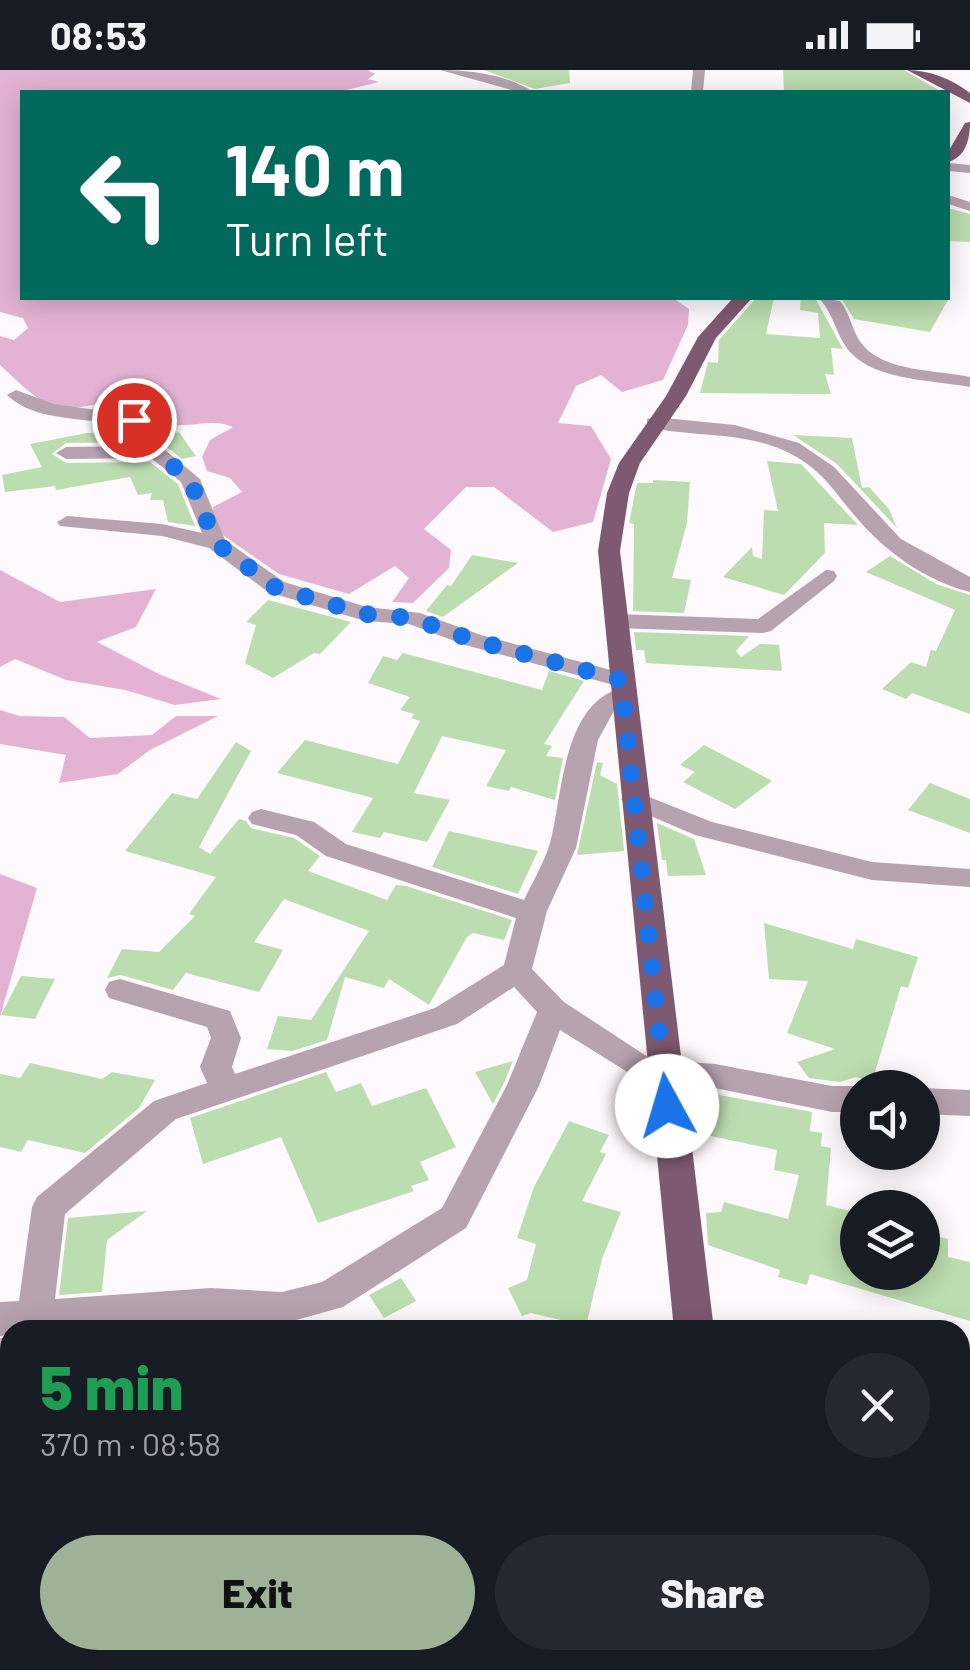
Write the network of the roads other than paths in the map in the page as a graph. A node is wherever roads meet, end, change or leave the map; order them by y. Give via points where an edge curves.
1 (446, 70) edge
2 (913, 70) edge
3 (523, 90) edge
4 (970, 97) edge
5 (970, 126) edge
6 (950, 157) edge
7 (741, 300) edge
8 (828, 300) edge
9 (970, 382) edge
10 (16, 395) dead end
11 (654, 423) junction
12 (156, 452) junction
13 (66, 453) dead end
14 (67, 522) dead end
15 (216, 543) junction
16 (826, 576) dead end
17 (970, 584) edge
18 (616, 621) junction
19 (621, 687) junction
20 (634, 799) junction
21 (261, 818) dead end
22 (970, 878) edge
23 (532, 913) junction
24 (517, 971) junction
25 (120, 990) dead end
26 (554, 1010) junction
27 (663, 1070) junction
28 (226, 1090) junction
29 (840, 1099) edge
30 (940, 1102) edge
31 (970, 1103) edge
32 (17, 1318) edge
33 (693, 1320) edge

1 - 3 street
2 - 4 main road
5 - 6 main road
7 - 11 main road via 717,320
8 - 9 street via 846,318 862,354
10 - 12 street via 61,414 134,420 150,431
11 - 17 street via 736,431 792,446 814,459 888,537
11 - 18 main road via 622,478 608,551
12 - 13 street
12 - 15 street via 190,480
14 - 15 street via 162,530
15 - 19 street via 276,588 365,614 412,618
16 - 18 street via 763,626
18 - 19 main road
19 - 20 main road
19 - 23 street via 587,738 562,848
20 - 22 street via 704,829 872,871
20 - 27 main road
21 - 23 street via 304,828 336,850
23 - 24 street
24 - 26 street
24 - 28 street via 446,1016
25 - 28 street via 219,1019 226,1038 216,1068
26 - 27 street via 645,1071
26 - 32 street via 454,1218 330,1296 282,1308 211,1304
27 - 29 street
27 - 33 main road
28 - 32 street via 166,1110 49,1206
30 - 31 street

